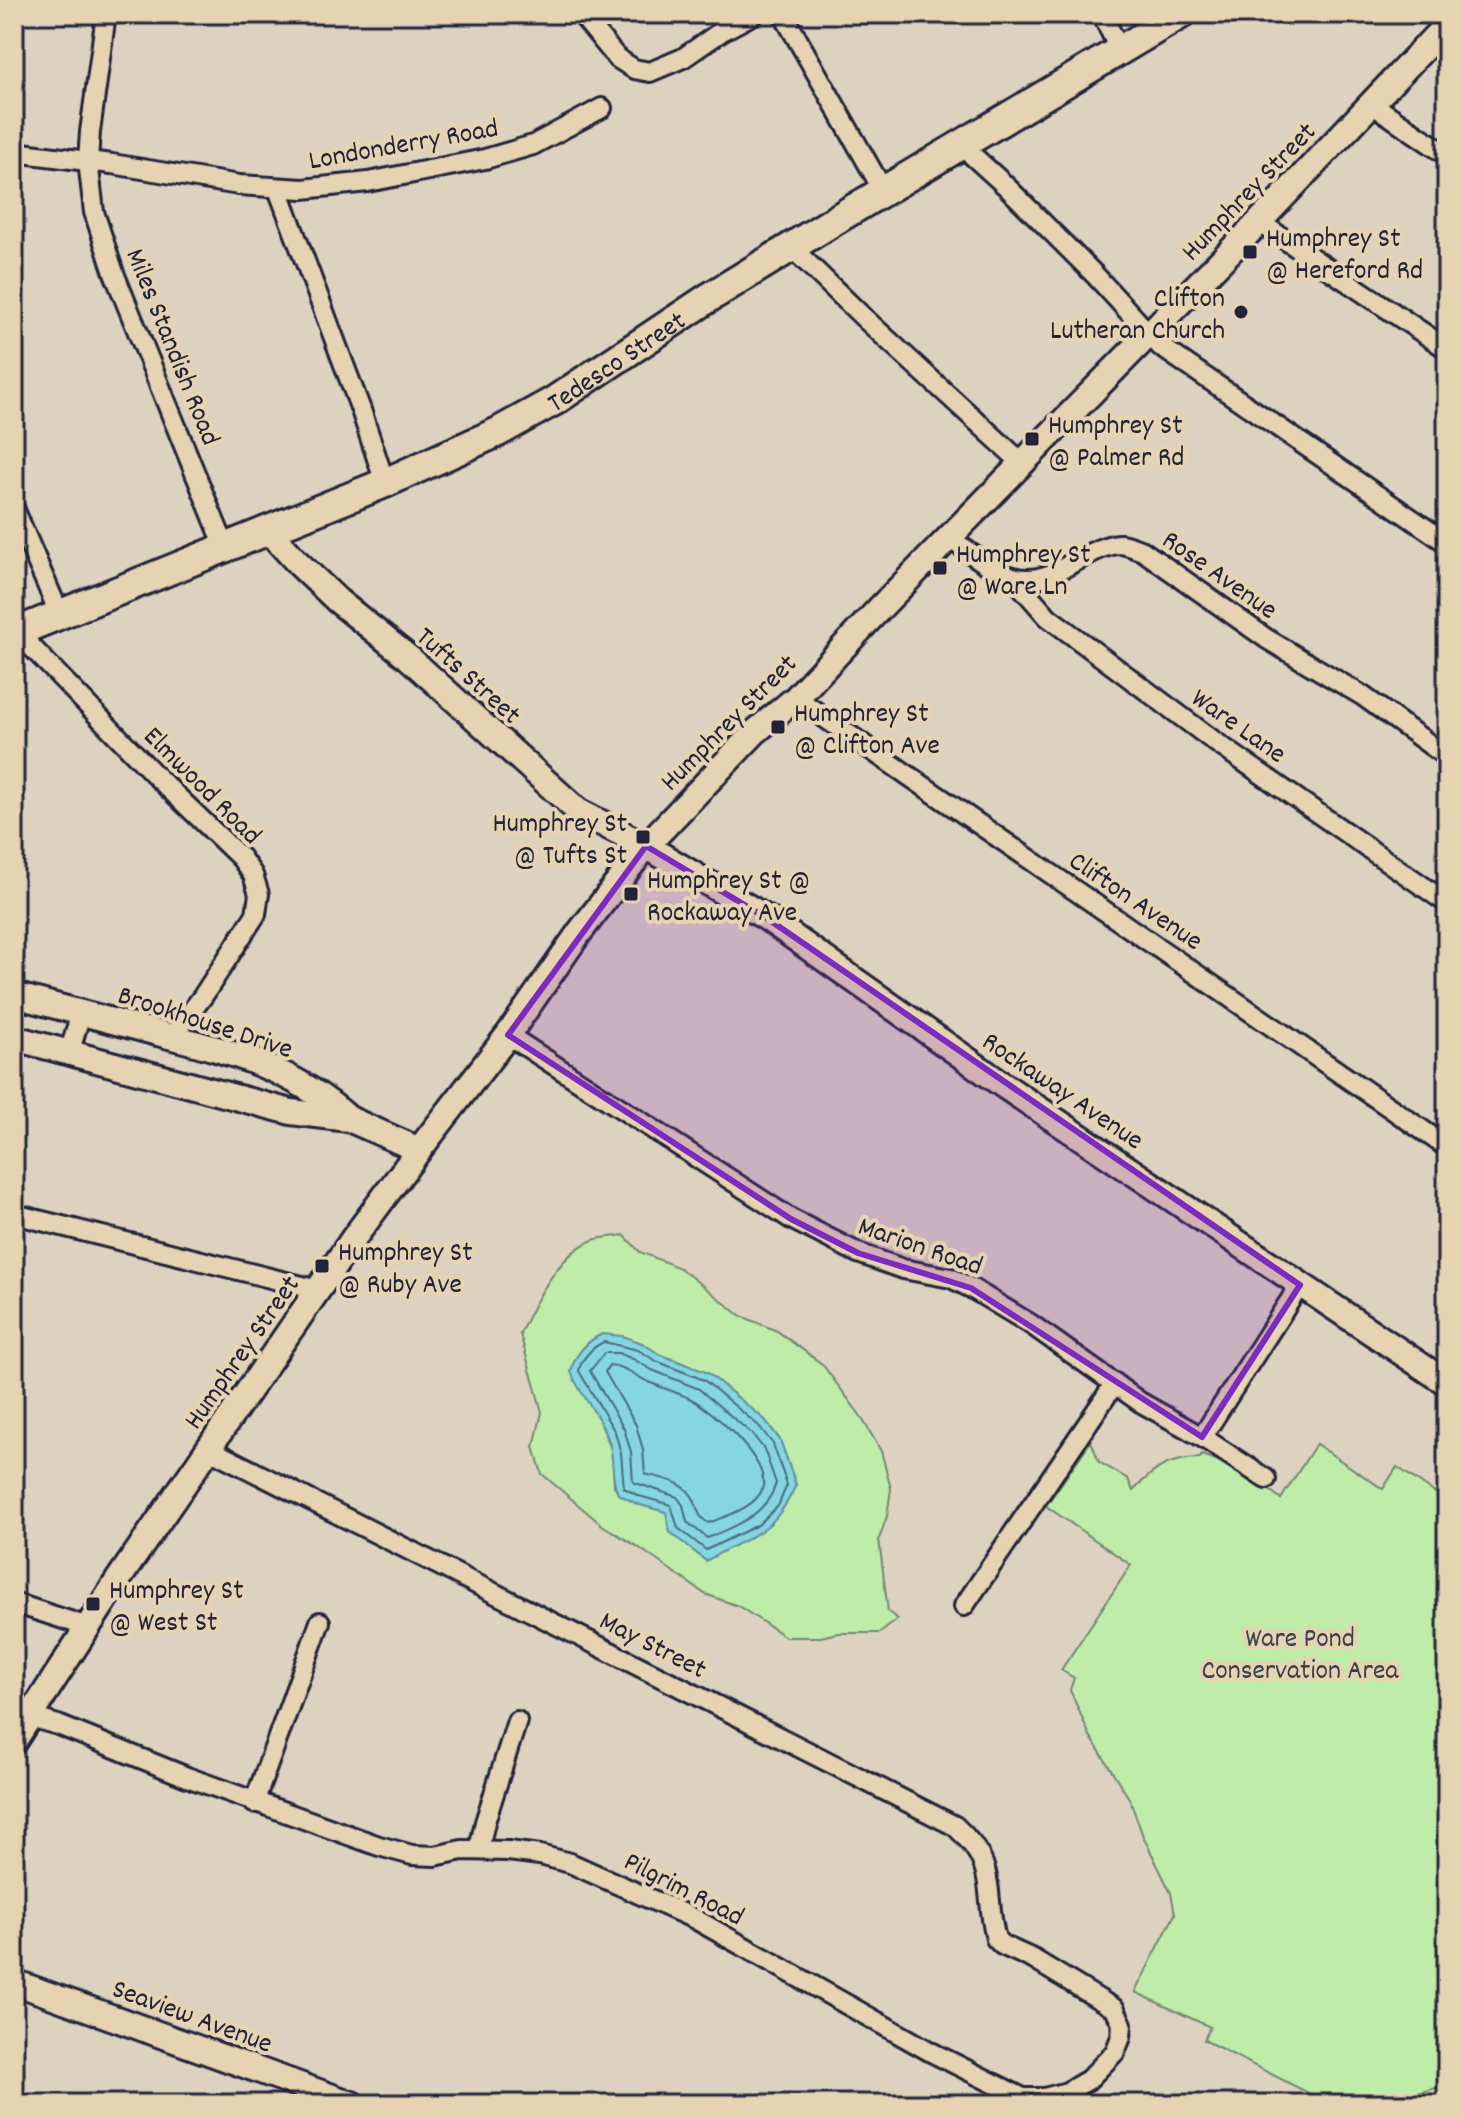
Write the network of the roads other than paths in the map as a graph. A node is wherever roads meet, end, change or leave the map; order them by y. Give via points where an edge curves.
1 (106, 14) edge
2 (581, 14) edge
3 (754, 14) edge
4 (783, 14) edge
5 (1102, 14) edge
6 (1181, 14) edge
7 (1447, 24) edge
8 (1120, 51) junction
9 (1372, 104) junction
10 (602, 108) dead end
11 (962, 146) junction
12 (14, 152) edge
13 (1447, 155) edge
14 (88, 162) junction
15 (278, 189) junction
16 (884, 192) junction
17 (1259, 222) junction
18 (792, 248) junction
19 (1147, 335) junction
20 (1447, 349) edge
21 (1021, 462) junction
22 (385, 483) junction
23 (14, 508) edge
24 (267, 529) junction
25 (949, 538) junction
26 (1447, 543) edge
27 (225, 547) junction
28 (1013, 577) junction
29 (59, 613) junction
30 (15, 632) edge
31 (796, 698) junction
32 (1447, 757) edge
33 (646, 846) junction
34 (1447, 903) edge
35 (14, 995) edge
36 (81, 1013) junction
37 (508, 1035) junction
38 (172, 1037) junction
39 (14, 1038) edge
40 (69, 1054) junction
41 (349, 1119) junction
42 (1447, 1147) edge
43 (419, 1150) junction
44 (14, 1214) edge
45 (1300, 1285) junction
46 (318, 1290) junction
47 (1115, 1383) junction
48 (1447, 1383) edge
49 (1202, 1437) junction
50 (209, 1449) junction
51 (1266, 1479) dead end
52 (14, 1603) edge
53 (964, 1606) dead end
54 (320, 1622) dead end
55 (88, 1627) junction
56 (30, 1717) junction
57 (517, 1721) dead end
58 (14, 1741) edge
59 (254, 1803) junction
60 (479, 1849) junction
61 (1002, 1945) joint
62 (14, 1982) edge
63 (352, 2104) edge

1 - 14 street, Miles Standish Road
2 - 3 street via 617,58 650,72
4 - 16 street
5 - 8 street
6 - 8 main road, Tedesco Street
7 - 9 main road, Humphrey Street
8 - 11 main road, Tedesco Street
9 - 13 street
9 - 17 main road, Humphrey Street
10 - 15 street, Londonderry Road via 533,145 485,159 353,184
11 - 16 main road, Tedesco Street
11 - 19 street via 1095,275
12 - 14 street, Londonderry Road
14 - 15 street, Londonderry Road
14 - 27 street, Miles Standish Road via 102,240
15 - 22 street
16 - 18 main road, Tedesco Street
17 - 19 main road, Humphrey Street
17 - 20 street
18 - 21 street
18 - 22 main road, Tedesco Street via 554,401
19 - 21 main road, Humphrey Street
19 - 26 street
21 - 25 main road, Humphrey Street
22 - 24 main road, Tedesco Street
23 - 29 street
24 - 27 main road, Tedesco Street
24 - 33 main road, Tufts Street via 338,601 578,811
25 - 28 street
25 - 31 main road, Humphrey Street
27 - 29 main road, Tedesco Street
28 - 32 street, Rose Avenue via 1034,580 1121,544 1143,551
28 - 34 street, Ware Lane via 1048,617
29 - 30 main road, Tedesco Street
30 - 38 street, Elmwood Road via 253,875 259,894 256,914
31 - 33 main road, Humphrey Street via 746,741
31 - 42 street, Clifton Avenue
33 - 37 main road, Humphrey Street
33 - 45 main road, Rockaway Avenue via 768,919
35 - 36 main road, Brookhouse Drive
36 - 38 main road, Brookhouse Drive
36 - 40 street, Brookhouse Drive
37 - 43 main road, Humphrey Street
37 - 47 street, Marion Road via 791,1219 858,1253 971,1288
38 - 41 main road, Brookhouse Drive via 282,1072
39 - 40 main road, Brookhouse Drive
40 - 41 main road, Brookhouse Drive via 291,1112
41 - 43 main road, Brookhouse Drive
43 - 46 main road, Humphrey Street
44 - 46 street
45 - 48 main road, Rockaway Avenue
45 - 49 street
46 - 50 main road, Humphrey Street
47 - 49 street, Marion Road
47 - 53 street
49 - 51 street, Marion Road
50 - 55 main road, Humphrey Street
50 - 61 street, May Street via 955,1826 973,1842 985,1868 994,1933
52 - 55 street
54 - 59 street
55 - 56 main road, Humphrey Street
56 - 58 main road, Humphrey Street
56 - 59 street, Pilgrim Road
57 - 60 street
59 - 60 street, Pilgrim Road via 412,1855
60 - 61 street, Pilgrim Road via 555,1859 641,1894 1023,2098 1067,2092 1102,2069 1115,2052 1122,2024 1115,2009
62 - 63 main road, Seaview Avenue

